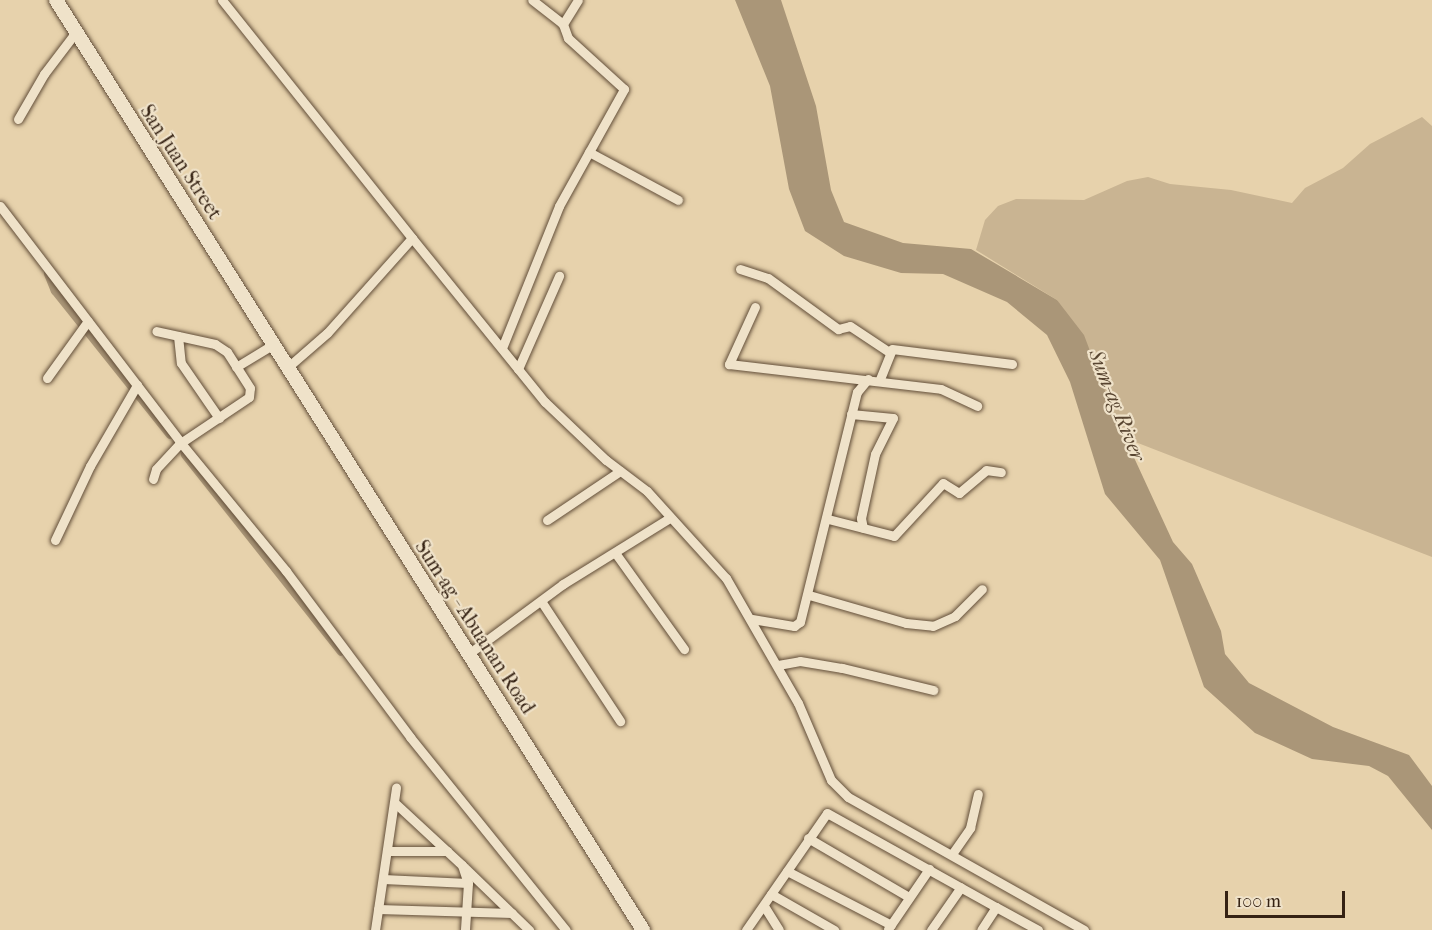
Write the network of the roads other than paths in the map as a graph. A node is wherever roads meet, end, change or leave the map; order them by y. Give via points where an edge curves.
1 (56, 0) edge
2 (222, 0) edge
3 (532, 0) edge
4 (578, 0) edge
5 (563, 24) junction
6 (76, 32) junction
7 (18, 119) dead end
8 (589, 152) junction
9 (678, 200) dead end
10 (0, 206) edge
11 (412, 238) junction
12 (740, 269) dead end
13 (559, 276) dead end
14 (755, 307) dead end
15 (86, 323) junction
16 (156, 331) dead end
17 (178, 336) junction
18 (274, 344) junction
19 (502, 348) junction
20 (889, 352) junction
21 (1012, 364) dead end
22 (288, 367) junction
23 (236, 368) junction
24 (518, 369) junction
25 (47, 378) dead end
26 (868, 379) junction
27 (880, 379) junction
28 (135, 389) junction
29 (977, 406) dead end
30 (851, 414) junction
31 (219, 418) junction
32 (178, 445) junction
33 (620, 471) junction
34 (1001, 472) dead end
35 (153, 479) dead end
36 (547, 519) dead end
37 (668, 519) junction
38 (828, 519) junction
39 (863, 528) junction
40 (55, 540) dead end
41 (616, 554) junction
42 (982, 589) dead end
43 (809, 595) junction
44 (541, 601) junction
45 (752, 619) junction
46 (684, 649) dead end
47 (471, 652) junction
48 (778, 665) junction
49 (933, 690) dead end
50 (620, 721) dead end
51 (396, 788) dead end
52 (978, 794) dead end
53 (395, 803) junction
54 (808, 838) junction
55 (387, 851) junction
56 (447, 851) junction
57 (952, 854) junction
58 (462, 865) junction
59 (928, 869) junction
60 (787, 871) junction
61 (383, 879) junction
62 (468, 884) junction
63 (961, 887) junction
64 (771, 894) junction
65 (909, 897) junction
66 (764, 906) junction
67 (996, 907) junction
68 (378, 909) junction
69 (466, 912) junction
70 (512, 912) junction
71 (889, 928) edge
72 (375, 930) edge
73 (465, 930) edge
74 (529, 930) edge
75 (566, 930) edge
76 (643, 930) edge
77 (746, 930) edge
78 (778, 930) edge
79 (834, 930) edge
80 (931, 930) edge
81 (981, 930) edge
82 (1038, 930) edge
83 (1084, 930) edge

1 - 6 main road, San Juan Street
2 - 11 street
3 - 5 street
4 - 5 street
5 - 8 street via 568,38 624,89
6 - 7 street via 44,74
6 - 18 main road, San Juan Street
8 - 9 street
8 - 19 street via 559,206
10 - 15 street
11 - 19 street
11 - 22 street via 327,333
12 - 20 street via 768,278 838,330 850,326
13 - 24 street
14 - 26 street via 729,364
15 - 25 street
15 - 28 street
16 - 17 street
17 - 23 street via 215,344 227,352
17 - 31 street via 181,363
18 - 22 main road, Sum-ag - Abuanan Road
18 - 23 street
19 - 24 street
20 - 21 street via 892,349
20 - 27 street
22 - 47 main road, Sum-ag - Abuanan Road
23 - 31 street via 248,382 249,397
24 - 33 street via 545,402
26 - 27 street
26 - 30 street via 857,392
27 - 29 street via 950,390
28 - 32 street
28 - 40 street via 90,466
30 - 38 street
30 - 39 street via 893,418 875,454 861,518
31 - 32 street
32 - 35 street
32 - 75 street
33 - 36 street
33 - 37 street via 647,491
34 - 39 street via 986,470 959,493 942,484 897,535
37 - 41 street
37 - 45 street via 726,578
38 - 39 street
38 - 43 street
41 - 44 street
41 - 46 street
42 - 43 street via 955,616 933,626 906,623
43 - 45 street via 797,625
44 - 47 street
44 - 50 street
45 - 48 street
47 - 76 main road, Sum-ag - Abuanan Road
48 - 49 street via 800,661
48 - 57 street via 831,780 848,797
51 - 53 street
52 - 57 street via 970,828
53 - 55 street
53 - 56 street
54 - 59 street via 827,813
54 - 60 street
54 - 65 street
55 - 56 street
55 - 61 street
56 - 58 street
57 - 83 street
58 - 62 street
58 - 70 street
59 - 63 street
59 - 65 street
60 - 64 street
60 - 71 street
61 - 62 street
61 - 68 street
62 - 69 street
63 - 67 street
63 - 80 street
64 - 66 street
64 - 79 street
65 - 71 street
66 - 77 street
66 - 78 street
67 - 81 street
67 - 82 street
68 - 69 street
68 - 72 street
69 - 70 street
69 - 73 street
70 - 74 street

